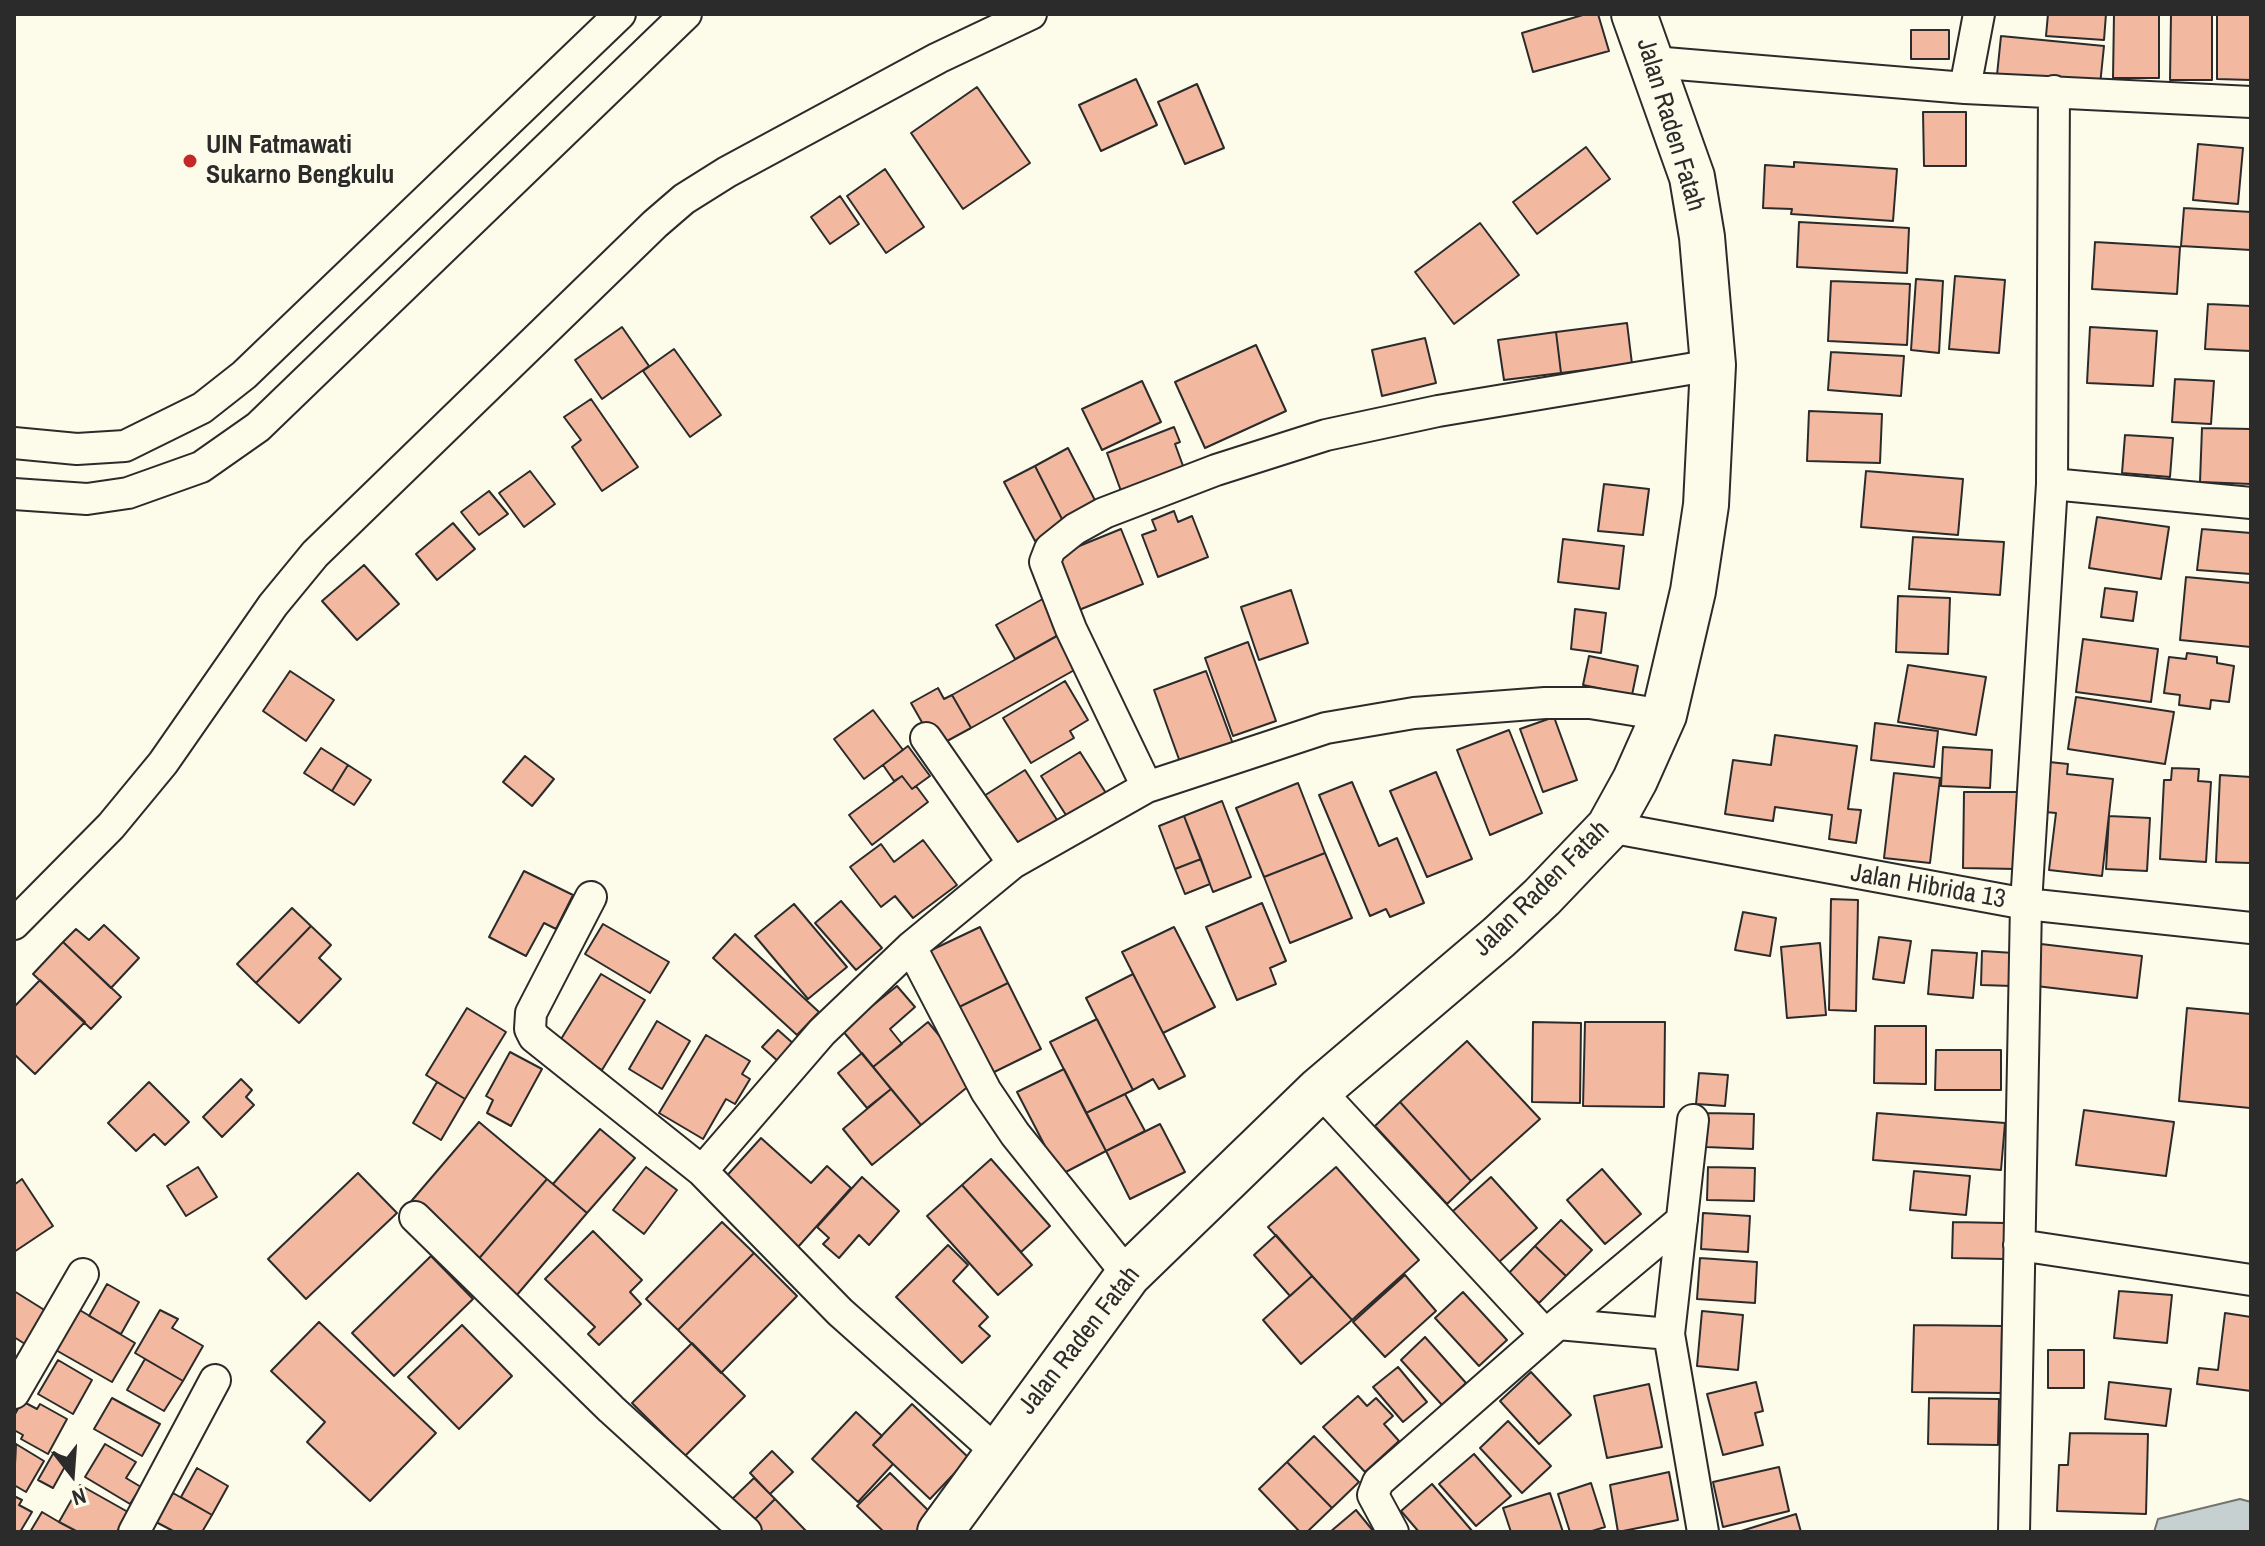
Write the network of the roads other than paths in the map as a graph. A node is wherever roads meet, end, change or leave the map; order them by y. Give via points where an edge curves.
1 (620, 14) edge
2 (686, 14) edge
3 (1031, 14) edge
4 (1634, 14) edge
5 (1979, 14) edge
6 (1653, 62) junction
7 (1965, 88) junction
8 (2054, 91) junction
9 (2251, 102) edge
10 (1713, 365) junction
11 (14, 443) edge
12 (2052, 484) junction
13 (14, 494) edge
14 (2251, 503) edge
15 (1664, 715) junction
16 (926, 738) dead end
17 (1147, 787) junction
18 (1609, 827) junction
19 (1013, 863) junction
20 (591, 897) dead end
21 (2026, 904) junction
22 (14, 924) edge
23 (2251, 928) edge
24 (911, 947) junction
25 (1319, 1090) junction
26 (1693, 1120) dead end
27 (702, 1171) junction
28 (415, 1217) dead end
29 (1682, 1220) junction
30 (2019, 1245) junction
31 (83, 1274) dead end
32 (1128, 1275) junction
33 (2251, 1280) edge
34 (1551, 1329) junction
35 (1669, 1334) junction
36 (215, 1380) dead end
37 (14, 1393) edge
38 (996, 1451) junction
39 (1694, 1530) edge
40 (134, 1532) edge
41 (746, 1532) edge
42 (940, 1532) edge
43 (1393, 1532) edge
44 (2014, 1532) edge

1 - 11 street via 244,375 202,408 125,446 77,449
2 - 13 street via 258,427 201,467 128,493 87,499
3 - 22 street via 727,172 655,224 315,554 163,763 111,826
4 - 6 highway, Jalan Raden Fatah
5 - 7 street
6 - 7 street
6 - 10 highway, Jalan Raden Fatah via 1692,177
7 - 8 street
8 - 9 street
8 - 12 street
10 - 15 highway, Jalan Raden Fatah via 1702,531
10 - 17 street via 1326,435 1216,470 1075,529 1050,549 1045,562
12 - 14 street
12 - 21 street
15 - 17 street via 1590,703 1414,713 1326,728
15 - 18 highway, Jalan Raden Fatah
16 - 19 street
17 - 19 street
18 - 21 street, Jalan Hibrida 13
18 - 25 highway, Jalan Raden Fatah via 1499,937
19 - 24 street
20 - 27 street via 531,1013 530,1029
21 - 23 street, Jalan Hibrida 13
21 - 30 street
24 - 27 street via 813,1042
24 - 32 street via 986,1091
25 - 32 highway, Jalan Raden Fatah
25 - 34 street
26 - 29 street
27 - 38 street via 840,1312
28 - 41 street
29 - 34 street
29 - 35 street
30 - 33 street
30 - 44 street
31 - 37 street
32 - 38 highway, Jalan Raden Fatah
34 - 35 street
34 - 43 street via 1378,1482 1373,1495
35 - 39 street
36 - 40 street
38 - 42 highway, Jalan Raden Fatah

